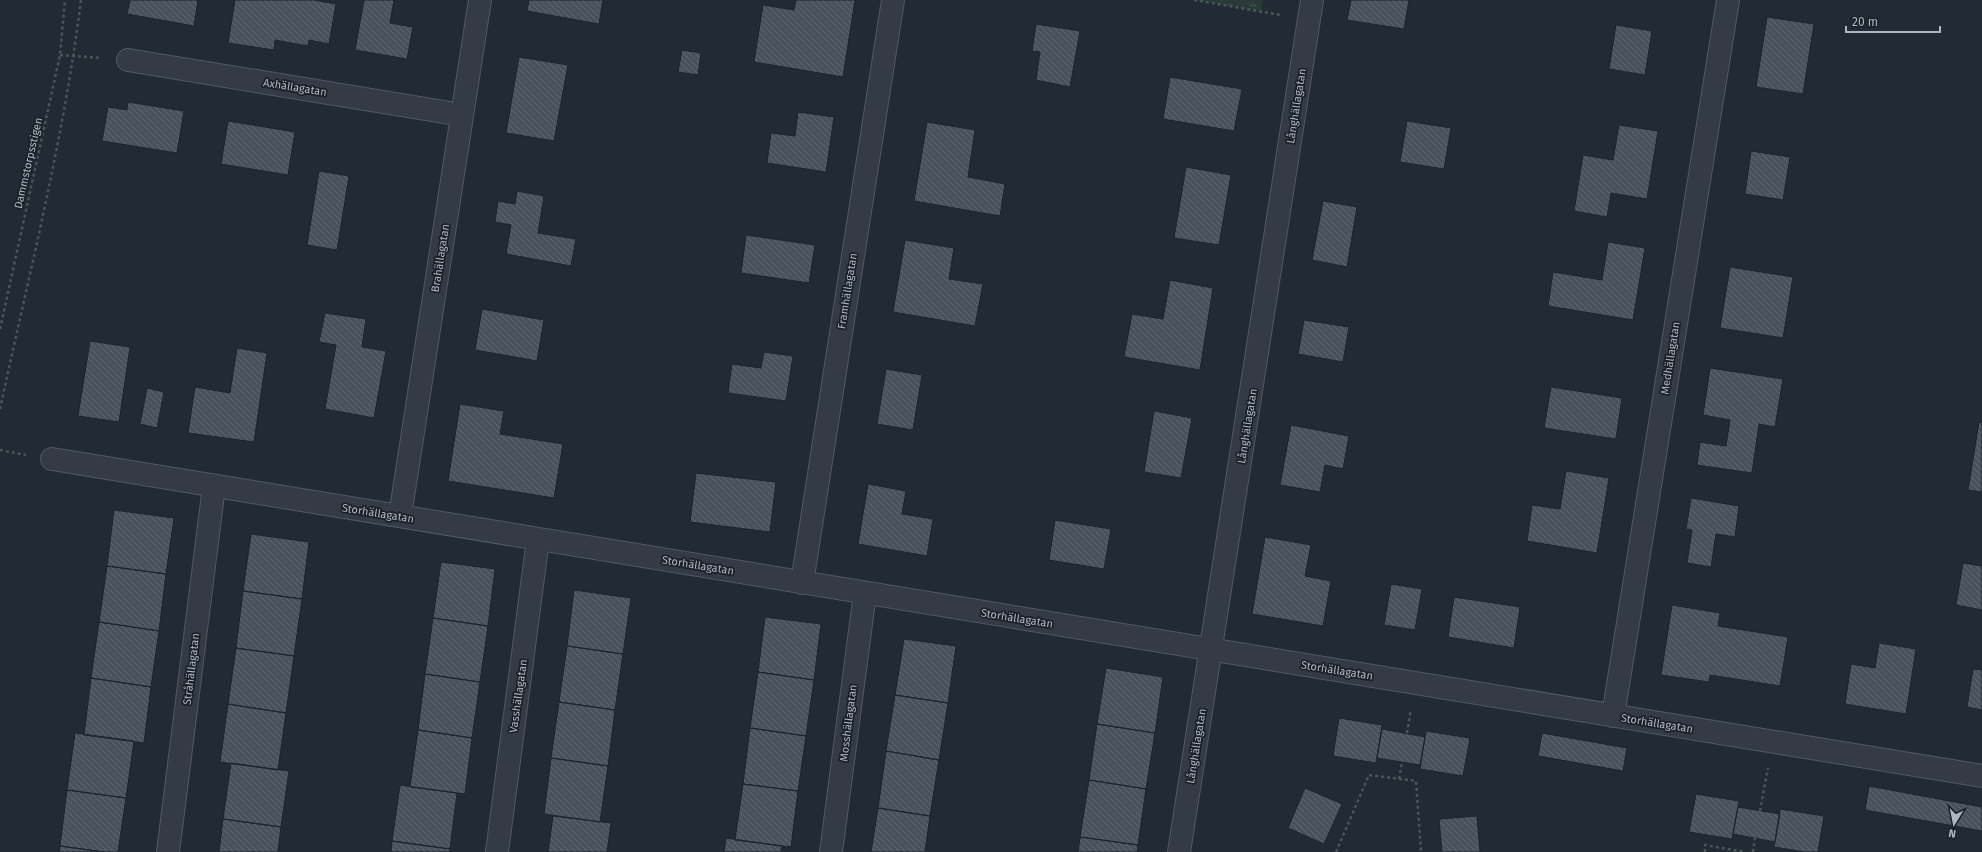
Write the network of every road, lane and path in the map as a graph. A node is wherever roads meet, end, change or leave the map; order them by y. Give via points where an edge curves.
1 (65, 0) edge
2 (81, 0) edge
3 (480, 0) edge
4 (893, 0) edge
5 (1194, 0) edge
6 (1728, 0) edge
7 (1311, 10) edge
8 (60, 55) junction
9 (74, 56) junction
10 (128, 60) joint
11 (462, 115) junction
12 (0, 329) edge
13 (0, 409) edge
14 (52, 459) dead end
15 (214, 486) junction
16 (400, 516) junction
17 (538, 539) junction
18 (802, 582) junction
19 (865, 593) junction
20 (1212, 650) junction
21 (1613, 716) junction
22 (1772, 742) junction
23 (1402, 762) dead end
24 (1982, 776) edge
25 (1399, 779) junction
26 (1760, 810) dead end
27 (1755, 838) dead end
28 (168, 852) edge
29 (497, 852) edge
30 (831, 852) edge
31 (1179, 852) edge
32 (1336, 852) edge
33 (1421, 852) edge
34 (1704, 852) edge
35 (1745, 852) edge
36 (1753, 852) edge

1 - 8 path, Dammstorpsstigen
2 - 9 path
3 - 11 street, Brahällagatan
4 - 18 street, Framhällagatan
5 - 7 path
6 - 21 street, Medhällagatan
7 - 20 street, Långhällagatan
8 - 9 path
8 - 12 path, Dammstorpsstigen
9 - 10 path
9 - 13 path
10 - 11 street, Axhällagatan
11 - 16 street, Brahällagatan
14 - 15 street, Storhällagatan
15 - 16 street, Storhällagatan
15 - 28 street, Stråhällagatan
16 - 17 street, Storhällagatan
17 - 18 street, Storhällagatan
17 - 29 street, Vasshällagatan
18 - 19 street, Storhällagatan
19 - 20 street, Storhällagatan
19 - 30 street, Mosshällagatan
20 - 21 street, Storhällagatan
20 - 31 street, Långhällagatan
21 - 22 street, Storhällagatan
22 - 24 street, Storhällagatan
22 - 26 path
23 - 25 path
25 - 32 path via 1369,775
25 - 33 path via 1416,781
27 - 36 path
34 - 35 path via 1705,846

